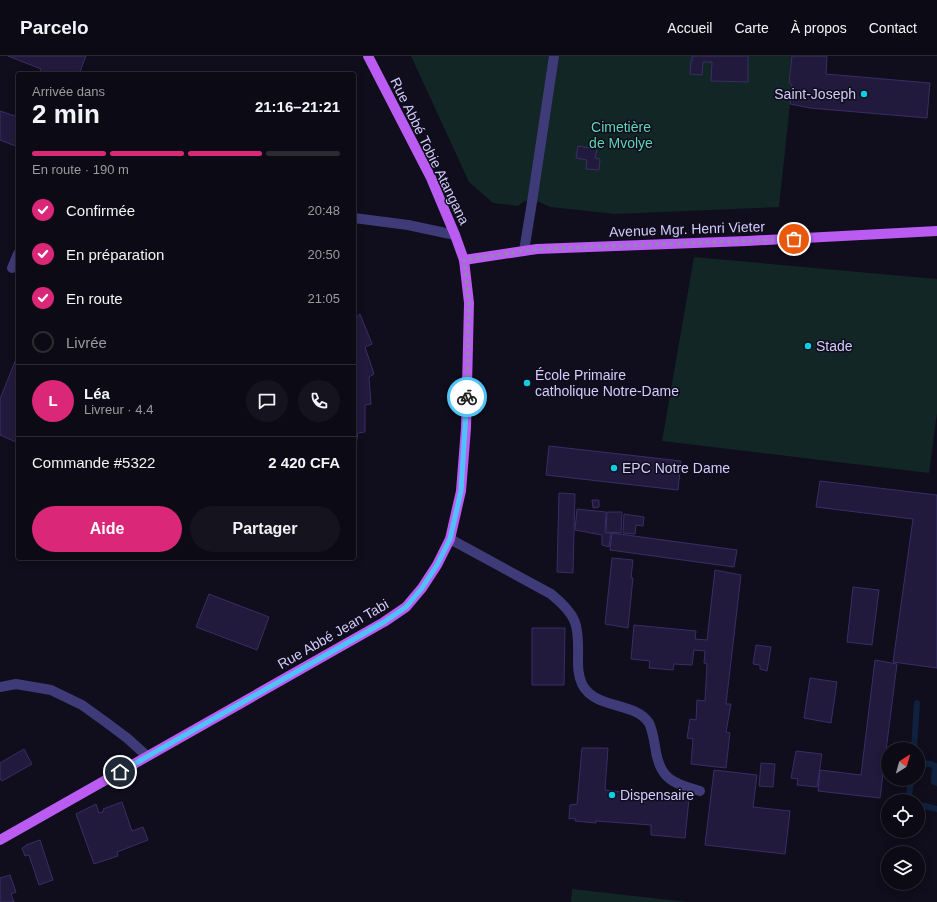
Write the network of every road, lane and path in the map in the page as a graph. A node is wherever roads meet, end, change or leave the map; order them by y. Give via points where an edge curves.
1 (368, 56) edge
2 (554, 56) edge
3 (356, 218) edge
4 (937, 231) edge
5 (455, 235) junction
6 (524, 251) junction
7 (16, 259) edge
8 (464, 260) junction
9 (12, 268) dead end
10 (450, 539) junction
11 (0, 687) edge
12 (147, 756) junction
13 (700, 791) dead end
14 (0, 840) edge

1 - 5 main road, Rue Abbé Tobie Atangana via 431,178
2 - 6 street
3 - 5 street via 408,225
4 - 6 main road, Avenue Mgr. Henri Vieter
5 - 8 main road, Rue Abbé Tobie Atangana
6 - 8 main road, Avenue Mgr. Henri Vieter
7 - 9 street
8 - 10 main road, Rue Abbé Jean Tabi via 469,303 466,428 461,491
10 - 12 main road, Rue Abbé Jean Tabi via 437,565 406,607 384,622
10 - 13 street via 551,594 564,604 574,617 579,634 577,670 582,684 595,698 637,712 649,723 657,761 665,776 682,786
11 - 12 street via 16,684 51,690 82,705
12 - 14 main road, Rue Abbé Jean Tabi

